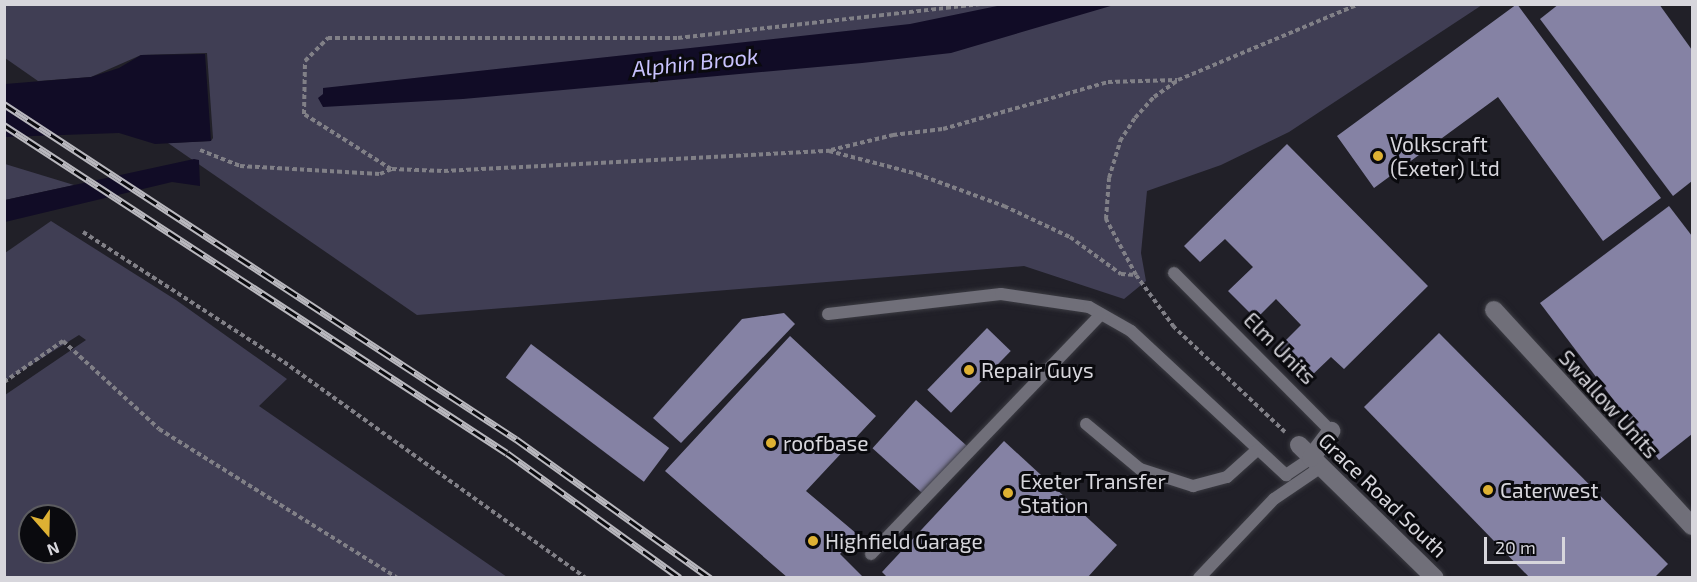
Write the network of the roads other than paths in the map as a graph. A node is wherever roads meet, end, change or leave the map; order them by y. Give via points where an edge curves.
1 (1174, 273) dead end
2 (1494, 310) dead end
3 (828, 314) dead end
4 (1101, 314) junction
5 (1086, 424) dead end
6 (1331, 431) joint
7 (1257, 450) junction
8 (1310, 457) junction
9 (1692, 526) edge
10 (871, 554) dead end
11 (1199, 578) edge
12 (1435, 578) edge

1 - 6 lane, Elm Units
2 - 9 street, Swallow Units
3 - 4 lane via 1001,294 1080,305
4 - 7 lane via 1131,331
4 - 10 lane
5 - 7 lane via 1140,469 1193,486 1227,477
6 - 8 street, Elm Units
7 - 8 lane via 1286,475
8 - 11 lane
8 - 12 street, Grace Road South

